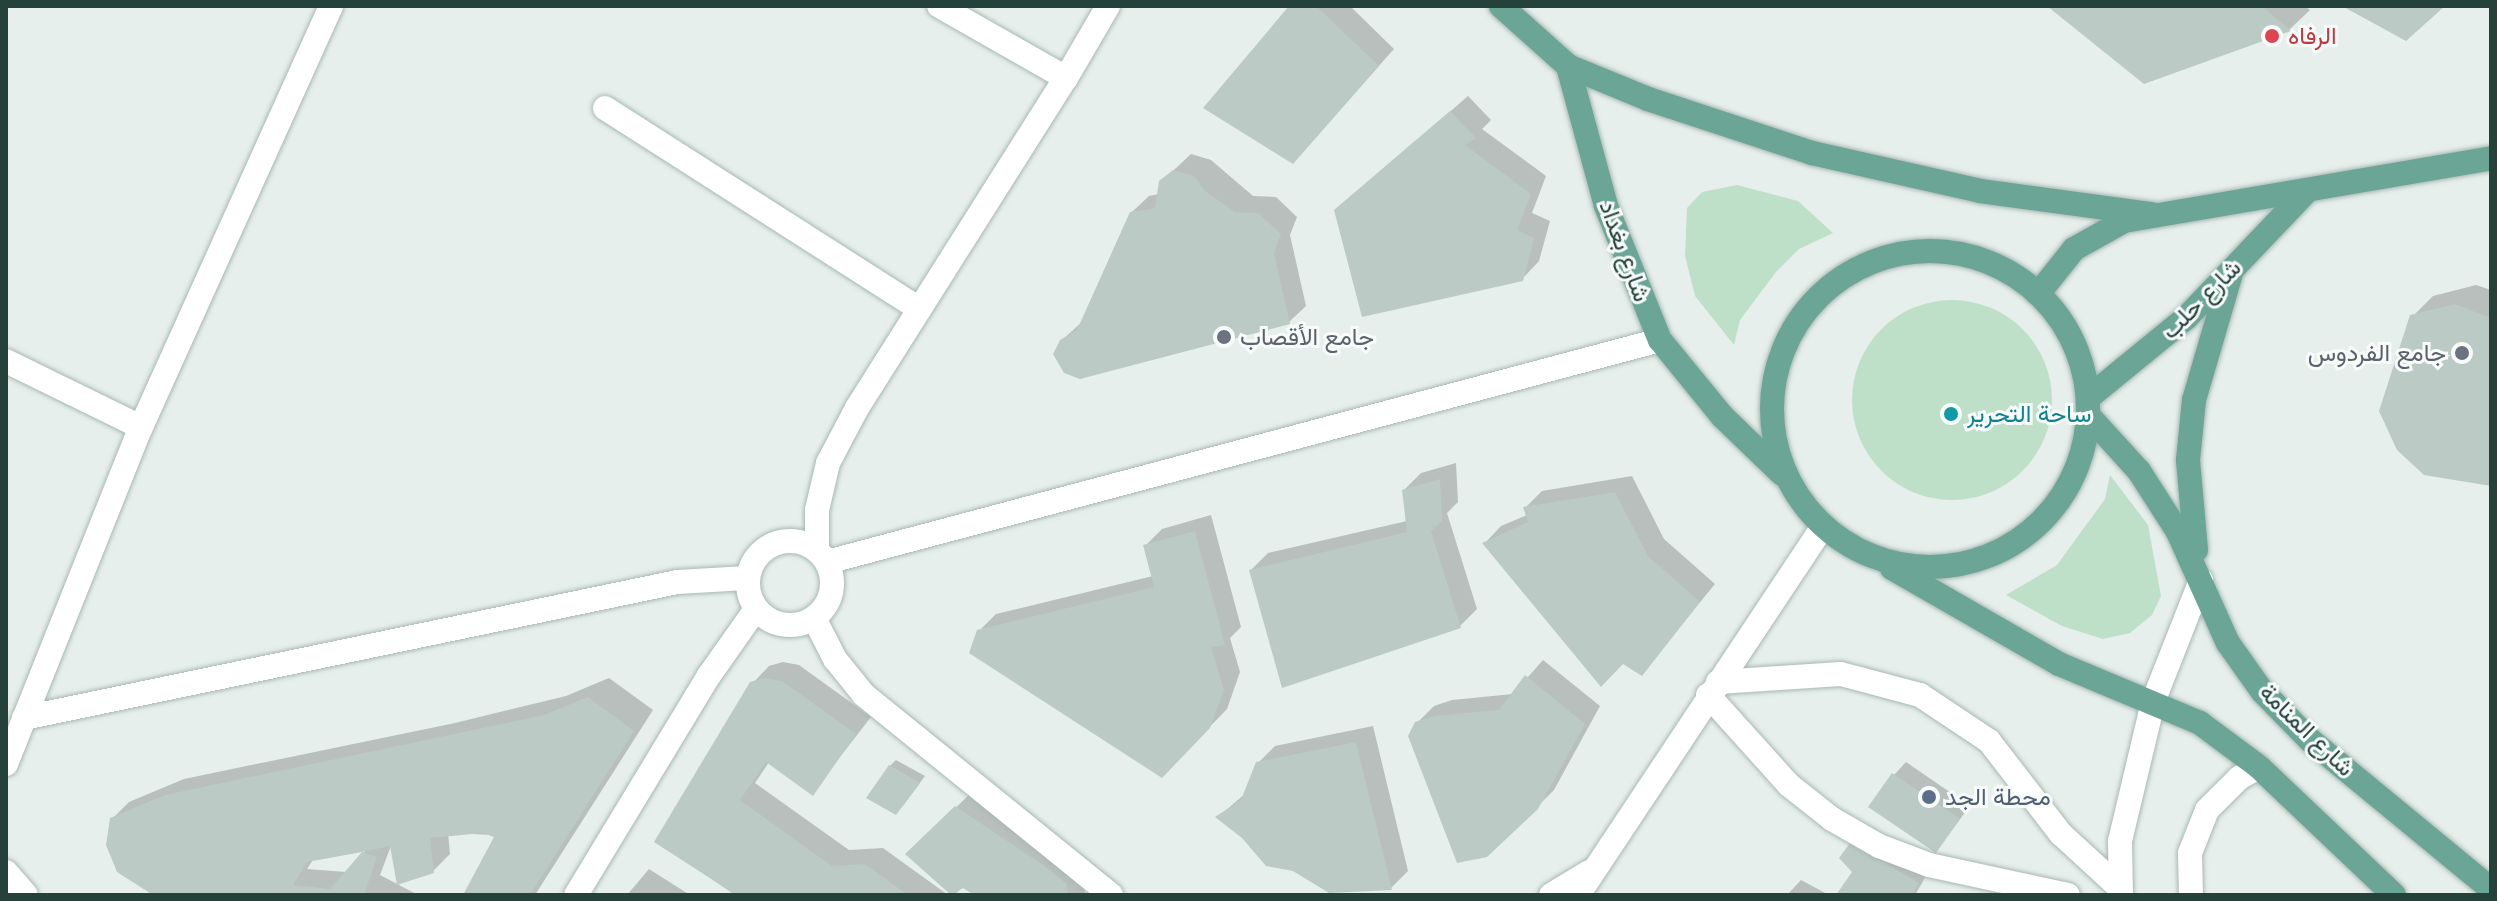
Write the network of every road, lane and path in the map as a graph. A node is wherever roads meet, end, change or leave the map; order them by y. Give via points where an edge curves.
1 (331, 6) edge
2 (939, 6) edge
3 (1108, 6) edge
4 (1501, 6) edge
5 (1568, 66) junction
6 (1066, 78) junction
7 (605, 108) dead end
8 (2491, 158) edge
9 (2306, 192) junction
10 (2151, 214) junction
11 (2232, 270) junction
12 (2038, 294) junction
13 (919, 309) junction
14 (1660, 340) junction
15 (6, 361) edge
16 (2088, 407) junction
17 (141, 427) junction
18 (1787, 479) junction
19 (1823, 526) junction
20 (822, 556) junction
21 (1880, 560) junction
22 (747, 578) junction
23 (2201, 580) junction
24 (756, 609) junction
25 (814, 618) junction
26 (1713, 688) junction
27 (2153, 702) junction
28 (24, 718) junction
29 (6, 764) edge
30 (2259, 767) junction
31 (1591, 870) junction
32 (6, 872) edge
33 (2491, 889) edge
34 (2121, 892) edge
35 (26, 895) edge
36 (576, 895) edge
37 (1111, 895) edge
38 (1551, 895) edge
39 (1578, 895) edge
40 (2068, 895) edge
41 (2191, 895) edge
42 (2394, 895) edge

1 - 17 street
2 - 6 street
3 - 6 street
4 - 5 main road
5 - 10 main road via 1661,104 1812,153 1980,191
5 - 14 main road, شارع بغداد via 1606,206
6 - 13 street
7 - 13 street
8 - 9 main road
9 - 10 main road
9 - 11 main road, شارع حلب
10 - 12 main road via 2097,233 2074,249
11 - 16 main road, شارع حلب
11 - 23 main road via 2194,400 2188,460 2190,520
12 - 16 main road via 2064,324 2081,360
12 - 18 main road via 1997,267 1939,251 1902,253 1835,282 1795,327 1775,371 1774,432
13 - 20 street via 828,463 817,510
14 - 18 main road, شارع بغداد via 1722,416
14 - 20 street
15 - 17 street
16 - 21 main road via 2081,456 2065,494 2038,526 2003,550 1964,564 1922,567
16 - 23 main road, شارع المنامة via 2139,471
17 - 28 street
18 - 19 main road
19 - 21 main road
19 - 26 street
20 - 22 street via 789,540 774,543 761,551
20 - 25 street via 832,592
21 - 27 main road via 2059,664
22 - 24 street
22 - 28 street via 677,582
23 - 27 street
23 - 33 main road, شارع المنامة via 2228,643 2262,691 2310,740
24 - 25 street via 784,625
24 - 36 street via 715,665
25 - 37 street via 835,659 864,695
26 - 31 street
26 - 34 street via 1841,674 1920,695 1989,741 2061,834
26 - 40 street via 1789,785 1832,819 1879,846 1929,865
27 - 30 main road via 2200,723
27 - 34 street via 2120,841
28 - 29 street
30 - 41 street via 2239,778 2207,810 2190,853
30 - 42 main road
31 - 38 street
31 - 39 street
32 - 35 street

